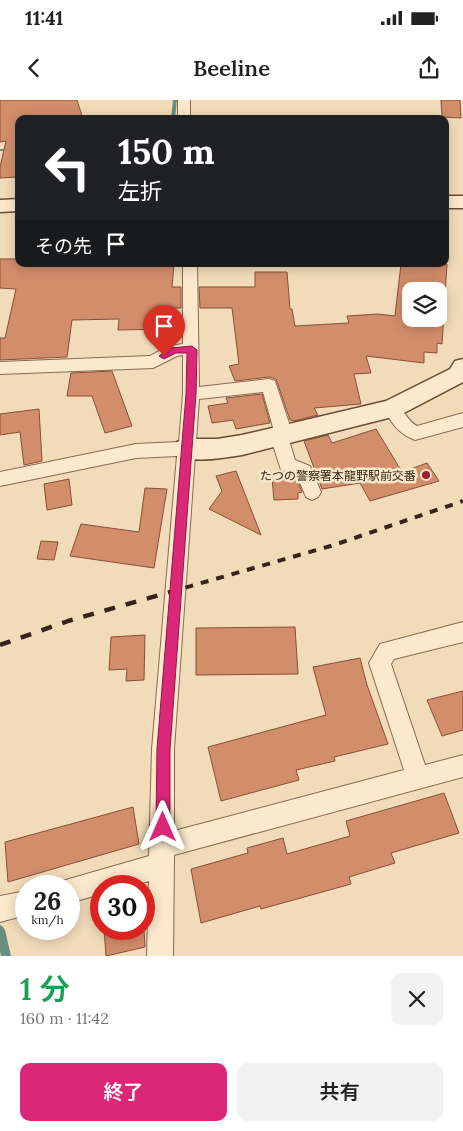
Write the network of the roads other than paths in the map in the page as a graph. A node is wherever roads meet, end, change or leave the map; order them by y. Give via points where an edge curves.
1 (184, 100) edge
2 (184, 115) edge
3 (449, 202) edge
4 (463, 202) edge
5 (15, 205) edge
6 (0, 206) edge
7 (190, 267) edge
8 (192, 350) junction
9 (0, 368) edge
10 (461, 372) edge
11 (191, 394) junction
12 (392, 409) junction
13 (463, 420) edge
14 (282, 436) junction
15 (186, 449) junction
16 (0, 479) edge
17 (312, 492) dead end
18 (463, 632) edge
19 (463, 766) edge
20 (418, 778) junction
21 (162, 856) junction
22 (80, 887) edge
23 (15, 906) edge
24 (0, 909) edge
25 (160, 956) edge

1 - 2 street
3 - 4 street
5 - 6 street
7 - 8 street
8 - 9 street via 174,350 154,362
8 - 11 street
10 - 12 street
11 - 14 street via 269,385
11 - 15 street
12 - 13 street via 404,427 415,433
12 - 14 street
14 - 15 street via 217,449
14 - 17 street via 287,464 304,471
15 - 16 street via 136,451
15 - 21 street via 164,749
18 - 20 street via 387,651 380,663
19 - 20 street
20 - 21 street
21 - 22 street
21 - 25 street
23 - 24 street

